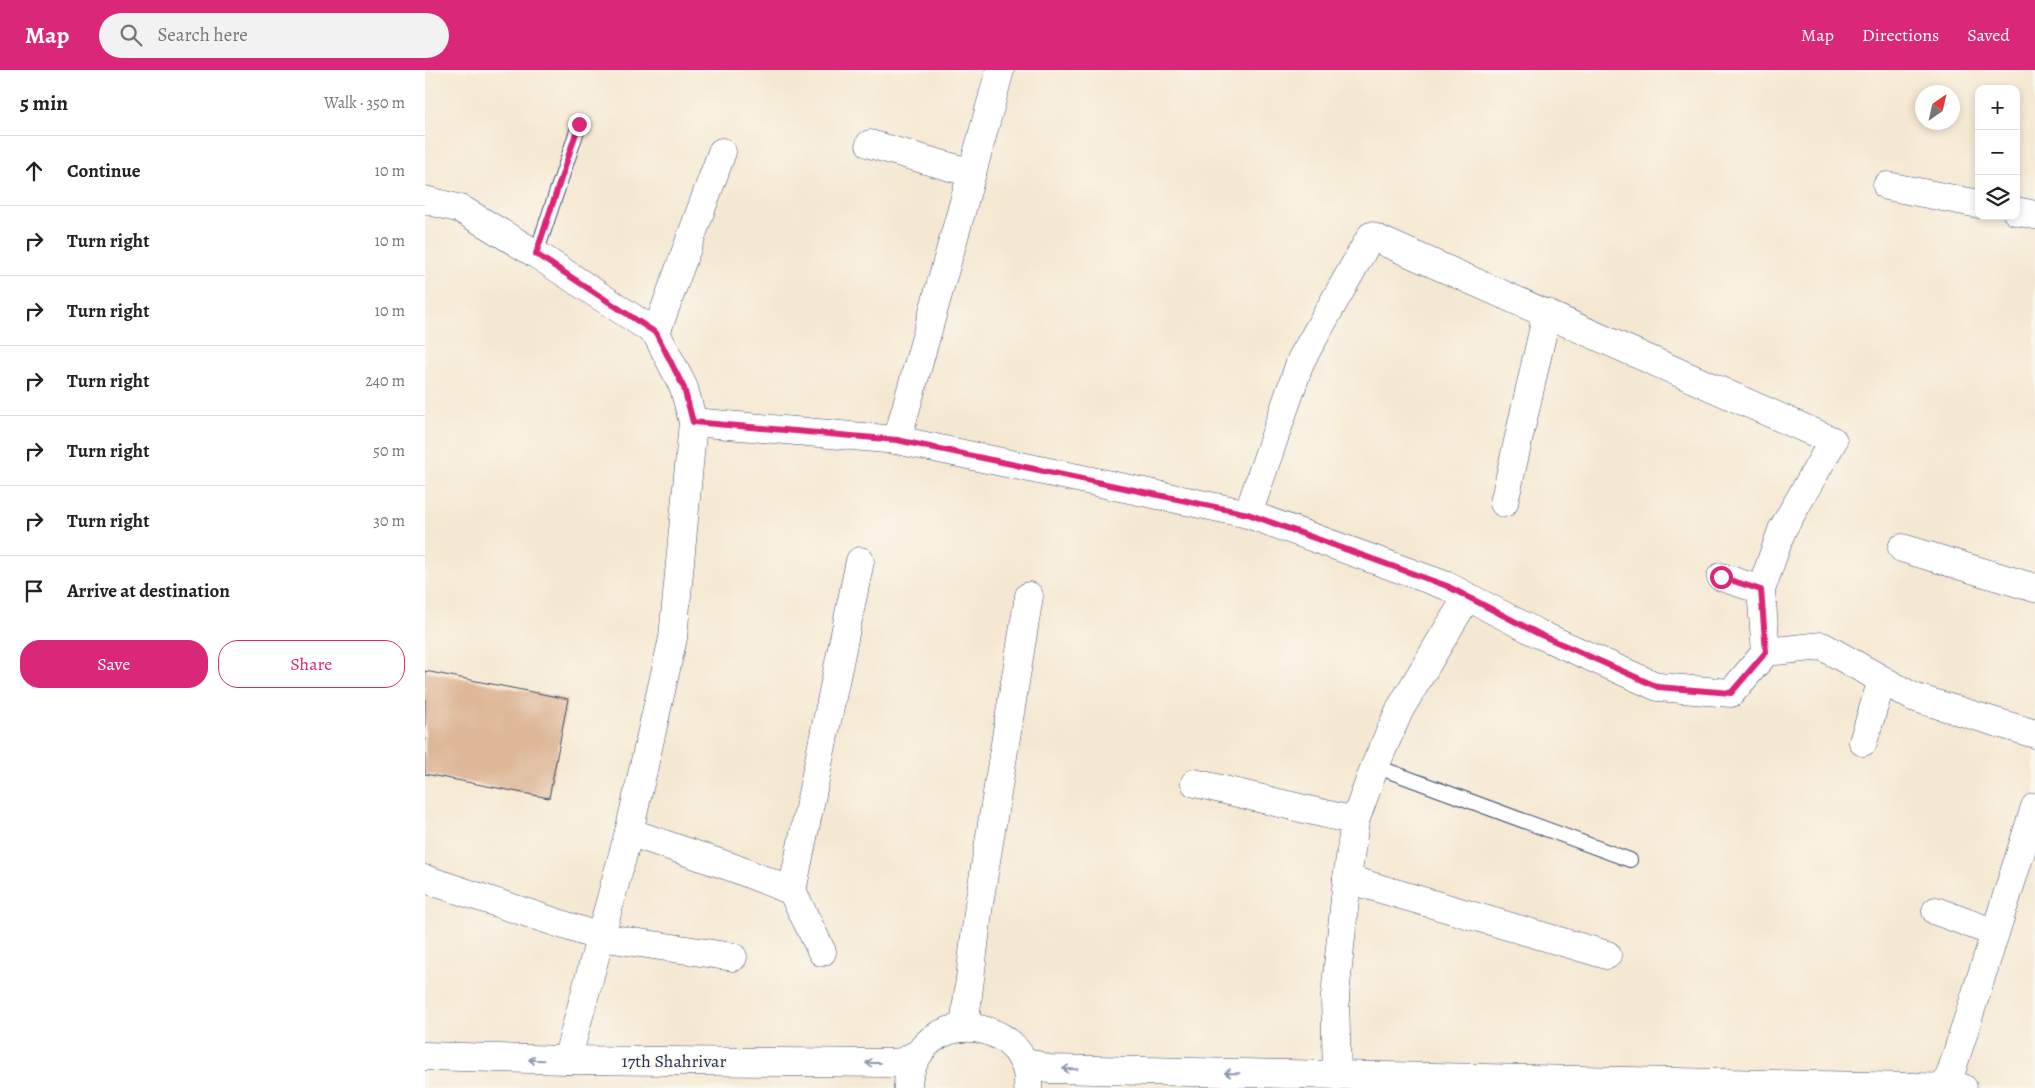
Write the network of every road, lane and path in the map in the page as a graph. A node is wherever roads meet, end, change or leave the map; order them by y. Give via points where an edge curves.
1 (1000, 70) edge
2 (579, 124) dead end
3 (870, 144) dead end
4 (722, 152) dead end
5 (972, 173) junction
6 (1887, 186) dead end
7 (425, 200) edge
8 (1975, 203) edge
9 (2020, 212) edge
10 (2035, 215) edge
11 (536, 254) junction
12 (1547, 314) junction
13 (656, 333) junction
14 (693, 422) junction
15 (897, 440) junction
16 (1504, 503) dead end
17 (1248, 514) junction
18 (1902, 548) dead end
19 (860, 561) dead end
20 (1721, 577) dead end
21 (2035, 588) edge
22 (1761, 590) junction
23 (1029, 596) dead end
24 (1467, 597) junction
25 (1766, 652) junction
26 (1882, 680) junction
27 (2035, 734) edge
28 (1863, 742) dead end
29 (1375, 766) junction
30 (1195, 783) dead end
31 (2035, 807) edge
32 (1355, 821) junction
33 (629, 832) junction
34 (1630, 860) dead end
35 (425, 879) edge
36 (1347, 879) junction
37 (793, 891) junction
38 (1936, 911) dead end
39 (1995, 933) junction
40 (600, 937) junction
41 (822, 952) dead end
42 (1607, 955) dead end
43 (733, 957) dead end
44 (964, 1028) junction
45 (919, 1052) junction
46 (425, 1056) edge
47 (567, 1060) junction
48 (1022, 1060) junction
49 (1337, 1075) junction
50 (908, 1088) edge
51 (1028, 1088) edge
52 (1946, 1088) edge
53 (1963, 1088) edge

1 - 5 street
2 - 11 lane
3 - 5 street
4 - 13 street
5 - 15 street
6 - 8 street
7 - 11 street via 461,209
9 - 10 street
11 - 13 street
12 - 16 street
12 - 17 street via 1371,236 1301,360
12 - 22 street via 1833,441 1782,530
13 - 14 street via 684,388
14 - 15 street
14 - 33 street via 673,638
15 - 17 street
17 - 24 street via 1447,586
18 - 21 street
19 - 37 street
20 - 22 street
22 - 25 street
23 - 44 street via 979,904
24 - 25 street via 1539,634 1658,687 1731,693
24 - 29 street via 1400,709
25 - 26 street via 1822,646
26 - 27 street via 1913,697
26 - 28 street
29 - 32 street
29 - 34 lane
30 - 32 street
31 - 39 street
32 - 36 street
33 - 37 street
33 - 40 street
35 - 40 street
36 - 42 street
36 - 49 street via 1335,996
37 - 41 street
38 - 39 street
39 - 52 street
40 - 43 street
40 - 47 street
44 - 45 street via 938,1034
44 - 48 street via 977,1027 996,1033 1012,1045
45 -> 47 street, 17th Shahrivar via 902,1062 890,1063
45 - 50 street via 912,1064
47 -> 46 street, 17th Shahrivar
49 -> 48 street via 1047,1069
48 - 51 street
49 - 52 street
52 - 53 street

